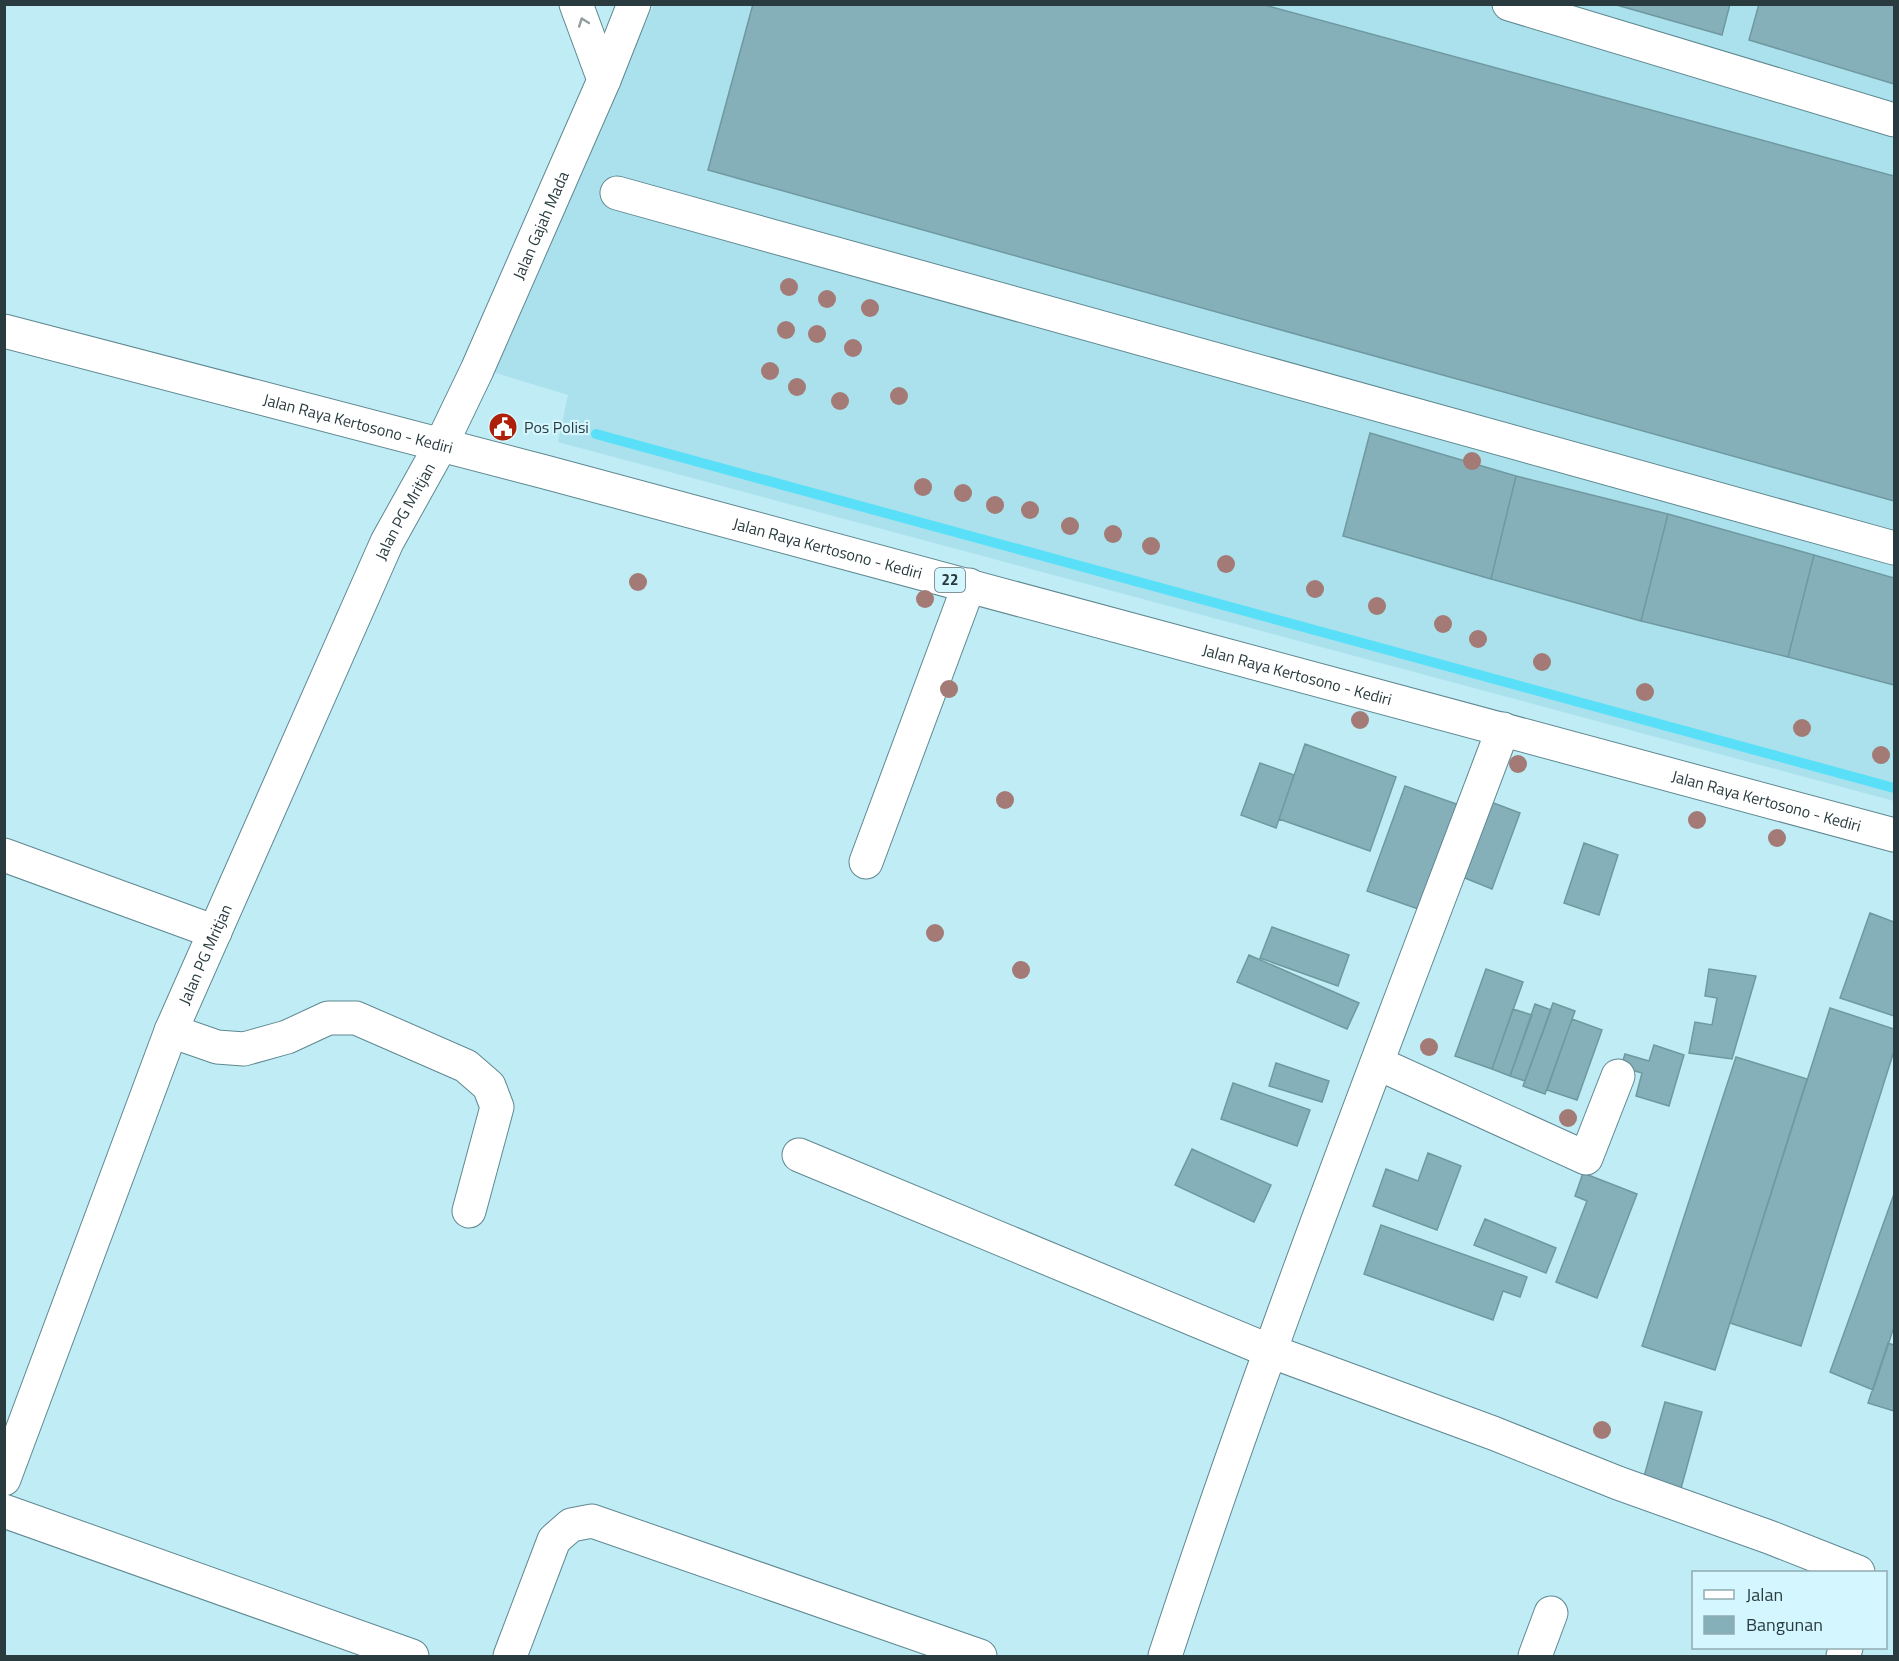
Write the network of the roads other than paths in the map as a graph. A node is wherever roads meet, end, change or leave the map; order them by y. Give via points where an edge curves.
1 (576, 4) edge
2 (1509, 4) edge
3 (626, 11) edge
4 (604, 80) junction
5 (1894, 120) edge
6 (617, 193) dead end
7 (4, 331) edge
8 (441, 445) junction
9 (1894, 548) edge
10 (969, 585) junction
11 (1503, 729) junction
12 (1894, 835) edge
13 (4, 855) edge
14 (866, 862) dead end
15 (215, 932) junction
16 (171, 1031) junction
17 (1377, 1063) junction
18 (1618, 1076) dead end
19 (799, 1155) dead end
20 (469, 1211) dead end
21 (1270, 1351) junction
22 (4, 1479) edge
23 (4, 1511) edge
24 (1855, 1571) edge
25 (1551, 1613) dead end
26 (412, 1656) edge
27 (510, 1656) edge
28 (980, 1656) edge
29 (1165, 1656) edge
30 (1535, 1656) edge

4 -> 1 main road
2 - 5 main road
3 - 4 main road, Jalan Gajah Mada
4 - 8 main road, Jalan Gajah Mada
6 - 9 main road
7 - 8 main road, Jalan Raya Kertosono - Kediri / 22
8 - 10 main road, Jalan Raya Kertosono - Kediri / 22
8 - 15 main road, Jalan PG Mritjan via 387,542
10 - 11 main road, Jalan Raya Kertosono - Kediri / 22
10 - 14 main road
11 - 12 main road, Jalan Raya Kertosono - Kediri / 22
11 - 17 main road
13 - 15 main road
15 - 16 main road, Jalan PG Mritjan
16 - 20 main road via 218,1047 244,1049 328,1018 356,1018 466,1066 489,1086 497,1107
16 - 22 main road, Jalan PG Mritjan
17 - 18 main road via 1586,1158
17 - 21 main road
19 - 21 main road
21 - 24 main road
21 - 29 main road
23 - 26 main road
25 - 30 main road
27 - 28 main road via 554,1540 571,1525 592,1521

